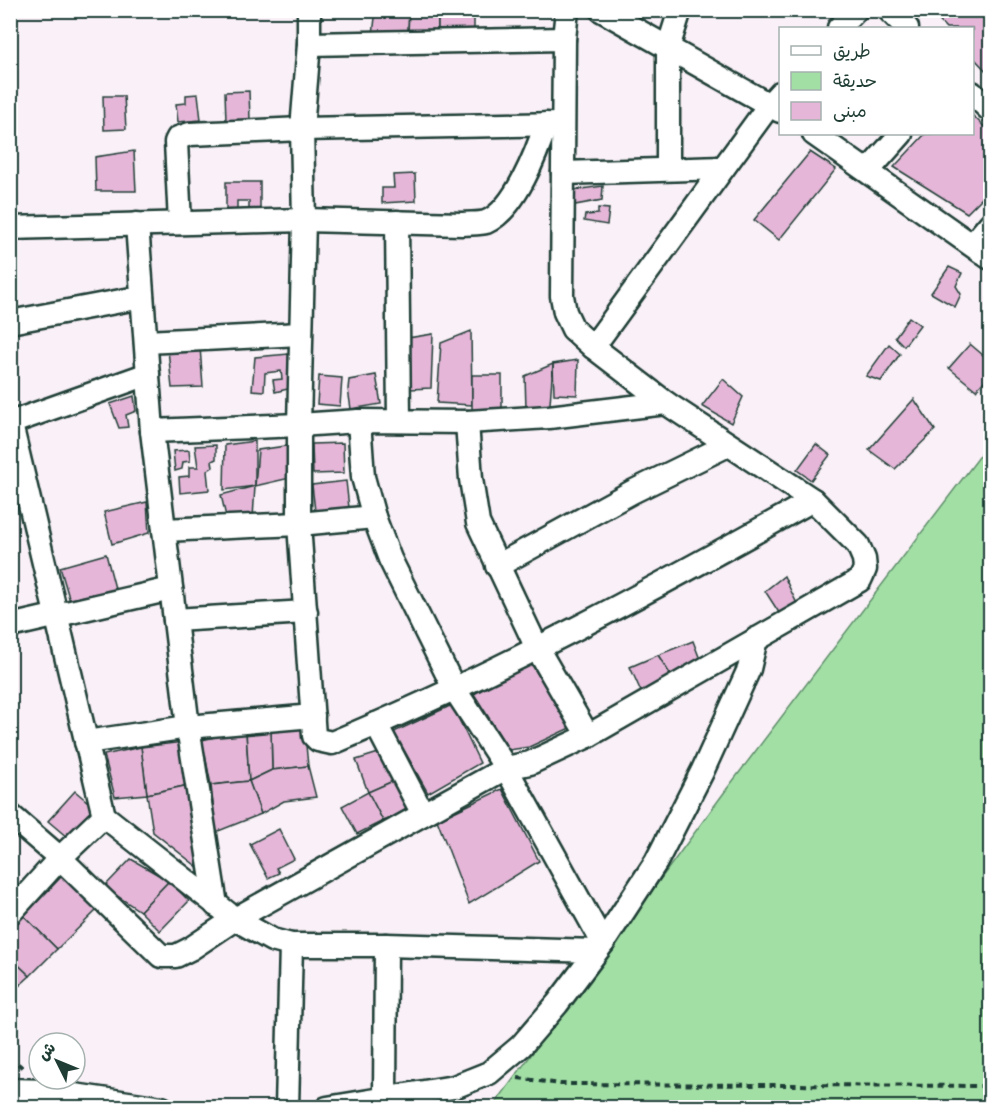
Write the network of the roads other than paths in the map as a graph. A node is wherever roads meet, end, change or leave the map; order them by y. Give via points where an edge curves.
1 (309, 10) edge
2 (567, 10) edge
3 (601, 10) edge
4 (680, 10) edge
5 (856, 10) edge
6 (889, 10) edge
7 (840, 27) edge
8 (906, 27) edge
9 (564, 39) junction
10 (309, 44) junction
11 (668, 48) junction
12 (974, 95) edge
13 (777, 103) edge
14 (990, 110) edge
15 (555, 124) junction
16 (302, 129) junction
17 (814, 135) edge
18 (900, 135) edge
19 (723, 168) junction
20 (668, 169) junction
21 (868, 171) junction
22 (563, 173) junction
23 (304, 220) junction
24 (397, 222) junction
25 (180, 223) junction
26 (137, 224) junction
27 (990, 224) edge
28 (10, 228) edge
29 (982, 251) edge
30 (142, 297) junction
31 (10, 322) edge
32 (300, 333) junction
33 (146, 342) junction
34 (593, 347) junction
35 (148, 374) junction
36 (666, 404) junction
37 (359, 421) junction
38 (399, 421) junction
39 (11, 422) edge
40 (467, 422) junction
41 (299, 425) junction
42 (152, 431) junction
43 (728, 445) junction
44 (813, 500) junction
45 (374, 517) junction
46 (299, 524) junction
47 (164, 530) junction
48 (497, 566) junction
49 (171, 589) junction
50 (306, 612) junction
51 (57, 616) junction
52 (175, 620) junction
53 (10, 626) edge
54 (756, 639) junction
55 (537, 648) junction
56 (454, 690) junction
57 (313, 716) junction
58 (376, 724) junction
59 (188, 727) junction
60 (588, 736) junction
61 (86, 742) junction
62 (506, 768) junction
63 (423, 814) junction
64 (10, 815) edge
65 (104, 816) junction
66 (60, 858) junction
67 (216, 905) junction
68 (12, 909) edge
69 (235, 919) junction
70 (291, 945) junction
71 (386, 945) junction
72 (599, 947) junction
73 (10, 1090) edge
74 (385, 1098) junction
75 (425, 1100) edge
76 (162, 1107) edge
77 (287, 1107) edge
78 (327, 1107) edge

1 - 10 street
2 - 9 street
3 - 11 street
4 - 11 street
5 - 7 street
6 - 8 street
9 - 10 street
9 - 15 street
10 - 16 street
11 - 13 street
11 - 20 street
12 - 14 street
13 - 19 street
15 - 16 street
15 - 22 street
15 - 24 street via 507,205 486,222
16 - 23 street
16 - 25 street via 190,134 178,138
17 - 21 street
18 - 21 street
19 - 20 street
19 - 34 street
20 - 22 street
21 - 29 street
22 - 34 street via 562,296 573,329
23 - 24 street
23 - 25 street
23 - 32 street
24 - 38 street
25 - 26 street
26 - 28 street
26 - 30 street
27 - 29 street
30 - 31 street
30 - 33 street
32 - 33 street
32 - 41 street
33 - 35 street
34 - 36 street
35 - 39 street
35 - 42 street
36 - 40 street
36 - 43 street
37 - 38 street
37 - 41 street
37 - 45 street via 363,477
38 - 40 street
39 - 51 street
40 - 48 street via 478,523
41 - 42 street
41 - 46 street
42 - 47 street
43 - 44 street
43 - 48 street
44 - 54 street via 858,545 865,569 860,580
44 - 55 street via 684,573
45 - 46 street
45 - 56 street via 390,559
46 - 47 street
46 - 50 street
47 - 49 street
48 - 55 street
49 - 51 street
49 - 52 street
50 - 52 street
50 - 57 street
51 - 53 street
51 - 61 street
52 - 59 street
54 - 60 street
54 - 72 street via 750,669 702,772 656,862
55 - 56 street
55 - 60 street
56 - 58 street
56 - 62 street
57 - 58 street via 314,736 332,743
57 - 59 street
58 - 63 street
59 - 61 street
59 - 67 street
60 - 62 street via 530,763
61 - 65 street
62 - 63 street
62 - 72 street
63 - 69 street
64 - 66 street
65 - 66 street
65 - 67 street
66 - 68 street
66 - 69 street via 161,956 176,956
67 - 69 street
69 - 70 street via 272,940
70 - 71 street
70 - 77 street
71 - 72 street
71 - 74 street
72 - 75 street via 521,1046 489,1073
73 - 76 street via 48,1091
74 - 75 street
74 - 78 street

